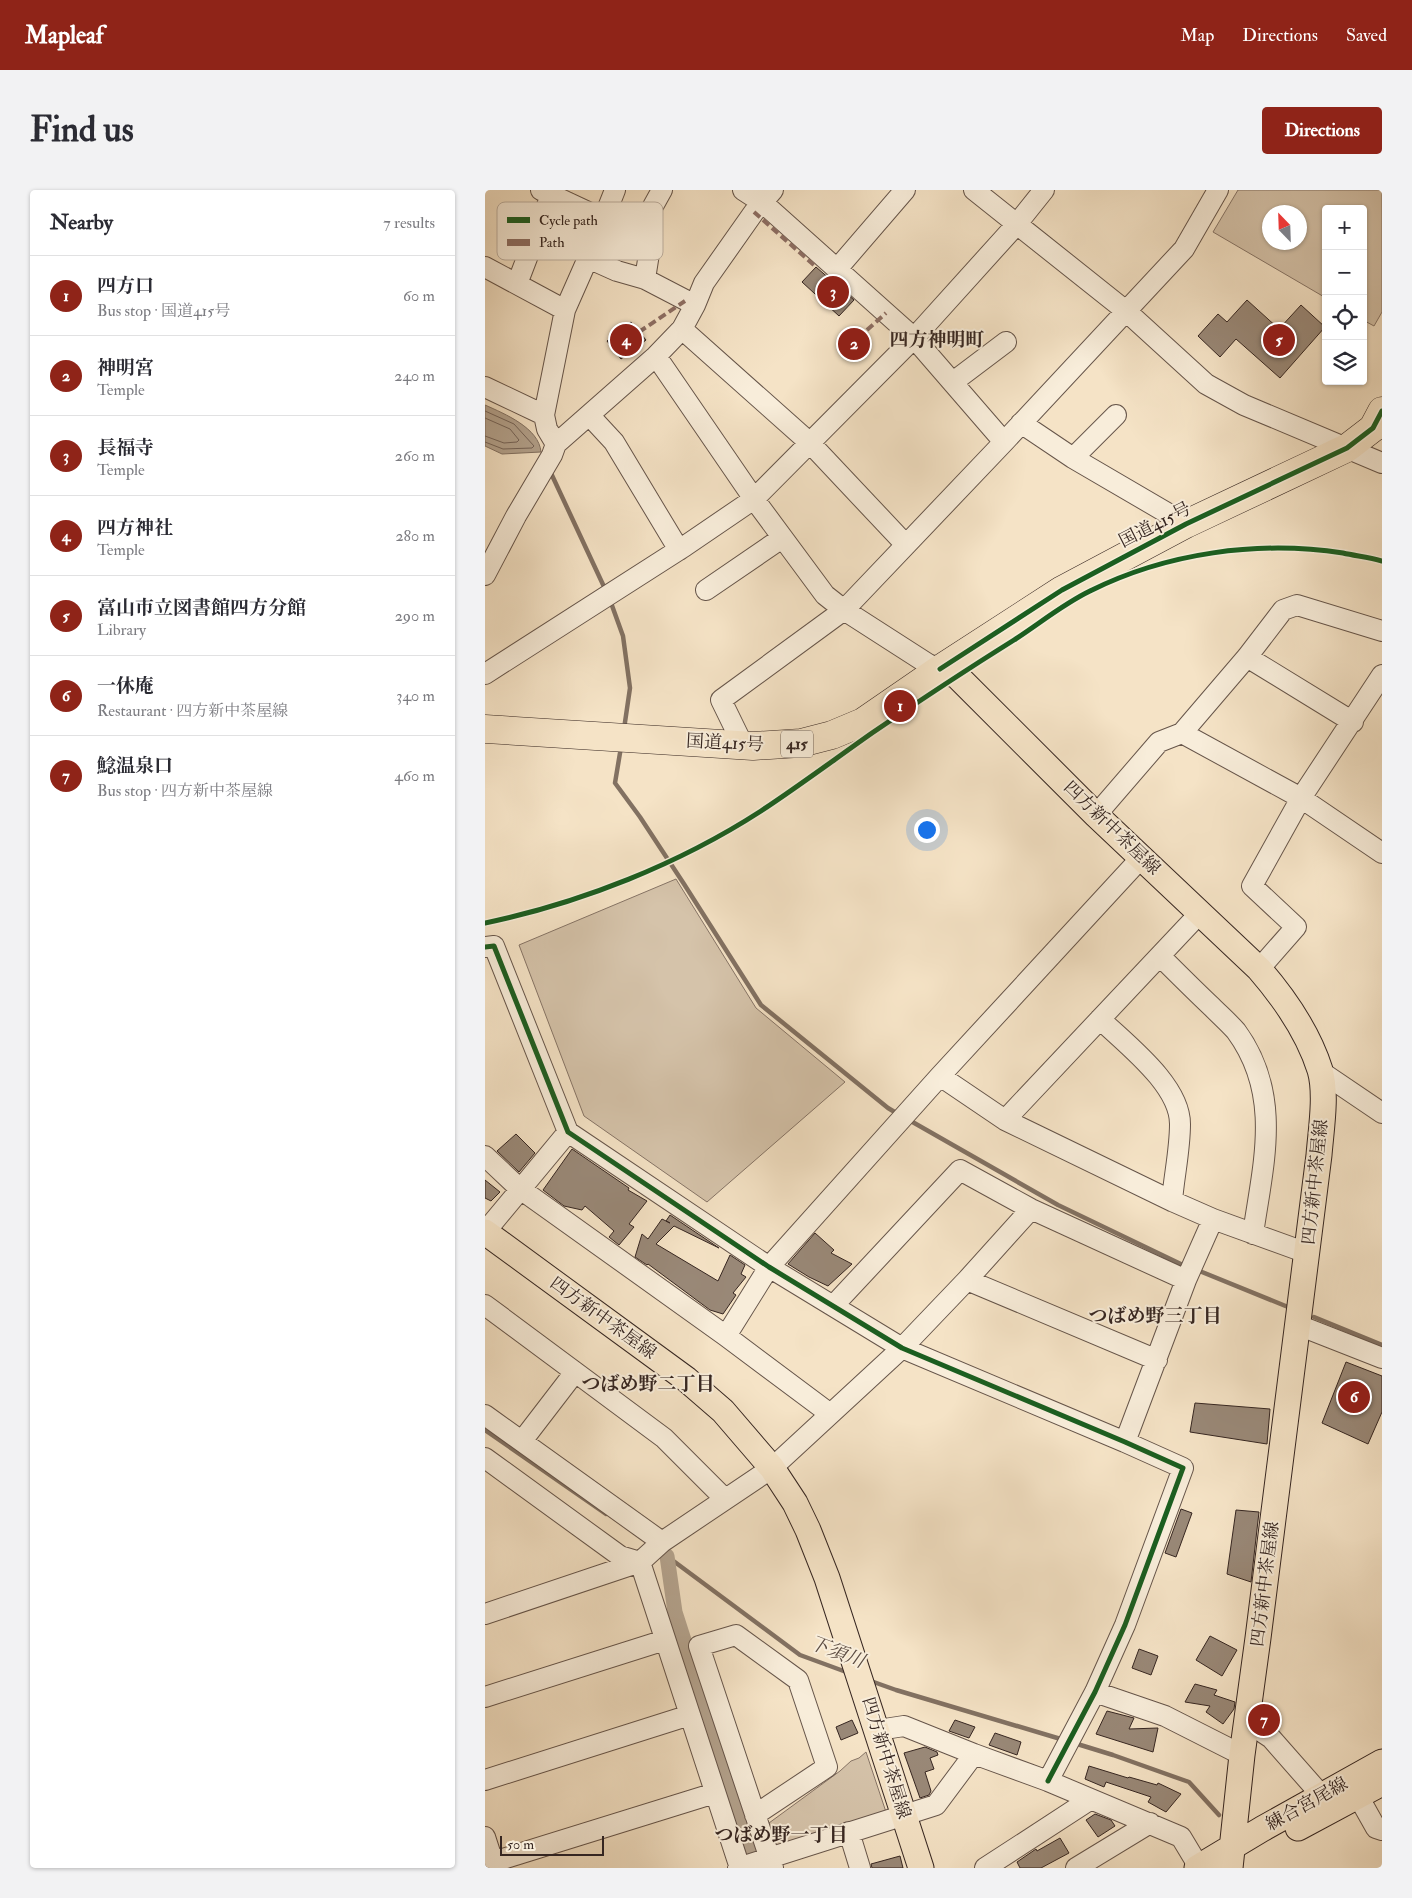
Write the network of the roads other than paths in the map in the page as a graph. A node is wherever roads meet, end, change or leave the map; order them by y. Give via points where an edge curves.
1 (615, 190) edge
2 (662, 190) edge
3 (743, 190) edge
4 (905, 190) edge
5 (974, 190) edge
6 (1044, 190) edge
7 (1217, 190) edge
8 (548, 191) edge
9 (768, 197) edge
10 (570, 202) edge
11 (610, 202) edge
12 (655, 202) edge
13 (1016, 225) junction
14 (525, 260) edge
15 (587, 260) edge
16 (592, 260) edge
17 (648, 260) edge
18 (485, 267) edge
19 (837, 269) junction
20 (645, 279) junction
21 (517, 284) junction
22 (695, 306) junction
23 (565, 310) junction
24 (1126, 311) junction
25 (682, 329) junction
26 (914, 338) junction
27 (1007, 342) dead end
28 (656, 356) junction
29 (953, 382) junction
30 (485, 387) edge
31 (1382, 411) edge
32 (544, 415) junction
33 (589, 415) junction
34 (1116, 415) dead end
35 (1021, 423) junction
36 (1004, 442) junction
37 (810, 443) junction
38 (1347, 448) junction
39 (554, 449) junction
40 (1073, 458) junction
41 (1382, 463) edge
42 (754, 498) junction
43 (1186, 524) junction
44 (782, 538) junction
45 (906, 545) junction
46 (679, 550) junction
47 (485, 575) edge
48 (706, 590) dead end
49 (844, 610) junction
50 (1382, 631) edge
51 (1247, 657) junction
52 (940, 669) junction
53 (485, 674) edge
54 (1382, 675) edge
55 (1353, 722) junction
56 (485, 729) edge
57 (1181, 733) junction
58 (743, 745) junction
59 (1301, 798) junction
60 (1096, 815) junction
61 (1382, 853) edge
62 (1141, 858) junction
63 (1200, 913) junction
64 (485, 948) edge
65 (1160, 956) junction
66 (1259, 968) junction
67 (1101, 1019) junction
68 (1320, 1071) junction
69 (940, 1076) junction
70 (1382, 1113) edge
71 (1005, 1120) junction
72 (568, 1132) junction
73 (485, 1156) edge
74 (519, 1188) junction
75 (1172, 1201) junction
76 (1031, 1209) junction
77 (1213, 1219) junction
78 (485, 1232) edge
79 (1253, 1234) junction
80 (1307, 1253) junction
81 (769, 1267) junction
82 (967, 1280) junction
83 (1186, 1280) junction
84 (485, 1305) edge
85 (833, 1306) junction
86 (1298, 1325) junction
87 (726, 1336) junction
88 (902, 1348) junction
89 (1382, 1358) edge
90 (1157, 1360) junction
91 (575, 1372) junction
92 (829, 1413) junction
93 (485, 1415) edge
94 (522, 1441) junction
95 (1125, 1442) junction
96 (485, 1458) edge
97 (772, 1468) junction
98 (725, 1500) junction
99 (662, 1542) junction
100 (640, 1562) junction
101 (485, 1614) edge
102 (665, 1640) junction
103 (1095, 1692) junction
104 (485, 1697) edge
105 (690, 1715) junction
106 (1247, 1722) junction
107 (878, 1730) junction
108 (974, 1754) junction
109 (1242, 1755) junction
110 (1382, 1762) edge
111 (485, 1780) edge
112 (1048, 1781) junction
113 (1382, 1783) edge
114 (715, 1793) junction
115 (1321, 1796) junction
116 (1358, 1796) junction
117 (1091, 1799) junction
118 (755, 1815) junction
119 (903, 1815) junction
120 (1150, 1823) junction
121 (1382, 1830) edge
122 (849, 1832) junction
123 (485, 1837) edge
124 (1230, 1862) edge
125 (771, 1863) edge
126 (494, 1865) edge
127 (739, 1868) edge
128 (860, 1868) edge
129 (921, 1868) edge
130 (985, 1868) edge
131 (1076, 1868) edge
132 (1198, 1868) edge

1 - 11 street
2 - 12 street
3 - 9 street
4 - 19 street
5 - 13 street
6 - 13 street
7 - 24 street via 1183,249
8 - 10 street
9 - 19 street
9 - 22 street via 704,283
13 - 24 street
13 - 26 street
14 - 21 street
15 - 23 street
16 - 20 street
17 - 20 street
18 - 21 street
19 - 26 street
20 - 22 street
21 - 23 street
22 - 25 street
23 - 32 street
24 - 35 street
24 - 38 street via 1206,384 1245,405
25 - 28 street
25 - 37 street
26 - 29 street
26 - 37 street
27 - 29 street
28 - 33 street
28 - 42 street
29 - 36 street
30 - 32 street
31 - 38 highway, 国道415号 / 415 via 1373,428
32 - 39 street
33 - 39 street
33 - 46 street via 614,442
34 - 40 street
35 - 36 street
35 - 40 street
36 - 45 street
37 - 42 street
37 - 45 street
38 - 41 street
38 - 43 highway, 国道415号 / 415
39 - 47 street
40 - 43 street
42 - 44 street
42 - 46 street
43 - 52 highway, 国道415号 / 415 via 1062,590
44 - 48 street
44 - 49 street via 825,596
45 - 49 street
46 - 53 street
49 - 52 street
49 - 58 street via 721,700
50 - 51 street via 1297,605 1289,606
51 - 55 street
51 - 57 street
52 - 58 highway, 国道415号 / 415 via 863,722 832,735 801,743
52 - 60 main road, 四方新中茶屋線 via 957,676
54 - 55 street
55 - 59 street
56 - 58 highway, 国道415号 / 415
57 - 59 street
57 - 60 street via 1159,742
59 - 61 street
59 - 66 street via 1253,886 1296,927
60 - 62 main road, 四方新中茶屋線
62 - 63 main road, 四方新中茶屋線
62 - 69 street
63 - 65 street
63 - 66 main road, 四方新中茶屋線
64 - 72 street via 494,946
65 - 67 street
65 - 79 street via 1235,1031 1249,1053 1260,1081 1267,1139
66 - 68 main road, 四方新中茶屋線 via 1297,1020
67 - 71 street
67 - 75 street via 1171,1092 1180,1123
68 - 70 street
68 - 80 main road, 四方新中茶屋線 via 1323,1107
69 - 71 street
69 - 81 street
71 - 75 street
72 - 74 street
72 - 81 street
73 - 74 street
74 - 78 street
74 - 87 street
75 - 77 street
76 - 82 street
76 - 83 street
76 - 85 street via 960,1170
77 - 79 street
77 - 83 street
78 - 97 main road, 四方新中茶屋線 via 686,1379 723,1410
79 - 80 street
80 - 86 main road, 四方新中茶屋線
81 - 85 street
81 - 87 street
82 - 88 street
82 - 90 street
83 - 90 street
84 - 91 street
85 - 88 street
86 - 89 street
86 - 106 main road, 四方新中茶屋線
87 - 92 street
88 - 92 street
88 - 95 street
90 - 95 street
91 - 94 street
91 - 98 street via 664,1438
92 - 97 street
93 - 94 street
94 - 99 street
95 - 103 street via 1183,1468 1125,1625
96 - 100 street via 620,1556
97 - 98 street
97 - 107 main road, 四方新中茶屋線 via 808,1530
98 - 99 street
99 - 100 street
100 - 101 street
100 - 102 street
102 - 104 street
102 - 105 street
103 - 109 street via 1165,1716
103 - 112 street
105 - 111 street
105 - 114 street
106 - 109 main road, 四方新中茶屋線
106 - 115 street via 1271,1738
107 - 108 street via 904,1726
107 - 119 main road, 四方新中茶屋線
108 - 112 street
108 - 119 street via 936,1805
109 - 124 main road, 四方新中茶屋線
110 - 115 main road, 練合宮尾線
112 - 117 street
113 - 116 main road, 練合宮尾線
114 - 126 street
114 - 127 street
115 - 124 main road, 練合宮尾線 via 1262,1829
116 - 121 street via 1376,1828
116 - 124 main road, 練合宮尾線
117 - 120 street
117 - 130 street
118 - 118 street via 699,1646 737,1635 798,1680 827,1767
118 - 125 street
119 - 122 street
119 - 129 main road, 四方新中茶屋線
120 - 131 street
120 - 132 street via 1181,1837
122 - 125 street
122 - 128 street
123 - 126 street
124 - 132 main road
125 - 127 street

